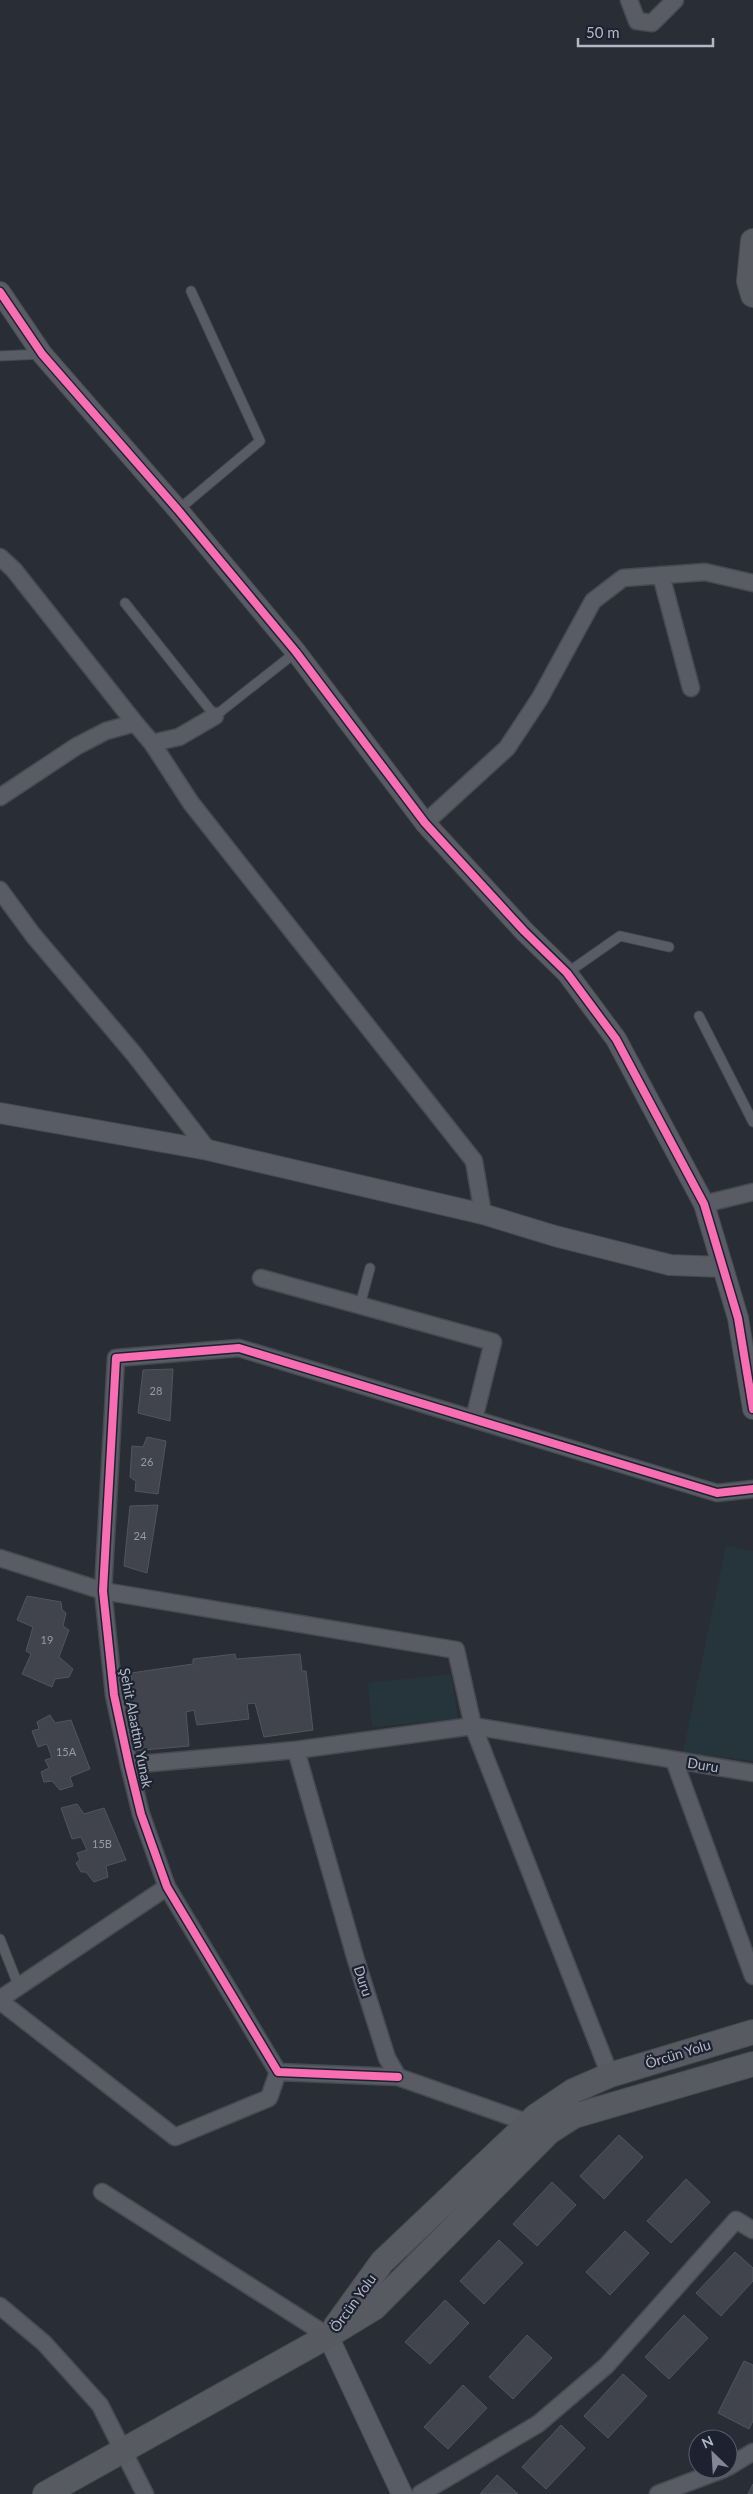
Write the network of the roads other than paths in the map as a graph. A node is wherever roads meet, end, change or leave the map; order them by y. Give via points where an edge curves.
1 (629, 0) edge
2 (675, 0) edge
3 (753, 241) edge
4 (191, 291) dead end
5 (0, 292) edge
6 (753, 295) edge
7 (42, 354) junction
8 (0, 356) edge
9 (178, 510) junction
10 (0, 556) edge
11 (661, 575) junction
12 (753, 583) edge
13 (125, 603) dead end
14 (296, 652) junction
15 (690, 688) dead end
16 (215, 716) junction
17 (135, 723) junction
18 (152, 743) junction
19 (0, 797) edge
20 (425, 823) junction
21 (0, 890) edge
22 (669, 947) dead end
23 (567, 973) junction
24 (699, 1016) dead end
25 (0, 1113) edge
26 (753, 1122) edge
27 (208, 1150) junction
28 (753, 1192) edge
29 (704, 1204) junction
30 (483, 1214) junction
31 (723, 1267) junction
32 (370, 1268) dead end
33 (261, 1278) dead end
34 (360, 1306) junction
35 (746, 1339) edge
36 (753, 1409) edge
37 (474, 1419) junction
38 (753, 1489) edge
39 (0, 1558) edge
40 (103, 1591) junction
41 (473, 1726) junction
42 (296, 1750) junction
43 (674, 1760) junction
44 (129, 1765) junction
45 (753, 1773) edge
46 (167, 1888) junction
47 (0, 1939) edge
48 (753, 1976) edge
49 (19, 1987) junction
50 (0, 2000) edge
51 (753, 2032) edge
52 (753, 2064) edge
53 (278, 2072) junction
54 (610, 2075) junction
55 (398, 2077) junction
56 (529, 2123) junction
57 (102, 2192) dead end
58 (753, 2230) edge
59 (0, 2306) edge
60 (328, 2336) junction
61 (122, 2449) junction
62 (753, 2452) edge
63 (738, 2461) edge
64 (698, 2479) edge
65 (45, 2494) edge
66 (145, 2494) edge
67 (402, 2494) edge
68 (420, 2494) edge
69 (658, 2494) edge

1 - 2 street via 637,21 652,23
3 - 6 main road via 749,281
4 - 9 lane via 260,441
5 - 7 street
7 - 8 lane
7 - 9 street
9 - 14 street
10 - 17 street
11 - 12 street via 705,572
11 - 15 street
11 - 20 street via 623,578 593,601 540,698 507,748
13 - 16 lane
14 - 16 lane
14 - 20 street
16 - 18 street via 180,738
17 - 18 street
17 - 19 street via 106,731 77,746
18 - 30 street via 191,803 474,1161
20 - 23 street
21 - 27 street
22 - 23 lane via 620,936
23 - 29 street via 616,1039
24 - 26 lane
25 - 27 street
27 - 30 street
28 - 29 street
29 - 31 street
30 - 31 street via 554,1236 670,1265
31 - 35 street
32 - 34 lane
33 - 34 street
34 - 37 street via 493,1342
35 - 36 street
37 - 38 street via 717,1493
37 - 40 street, Şehit Alaattin Yunak via 240,1348 116,1358
39 - 40 street
40 - 41 street via 456,1650
40 - 44 street, Şehit Alaattin Yunak via 114,1694
41 - 42 street, Duru
41 - 43 street, Duru
41 - 54 street
42 - 44 street, Duru
42 - 55 street, Duru via 356,1960 387,2058
43 - 45 street, Duru
43 - 48 street
44 - 46 street, Şehit Alaattin Yunak via 141,1814
46 - 49 street
46 - 53 street, Şehit Alaattin Yunak
47 - 49 lane
49 - 50 street
50 - 53 street via 175,2137 269,2098
51 - 54 main road, Örcün Yolu
52 - 60 main road, Örcün Yolu via 574,2116 560,2124 506,2173 374,2308
53 - 55 street
54 - 56 main road, Örcün Yolu via 573,2091
55 - 56 street
56 - 60 main road, Örcün Yolu via 382,2262
57 - 60 street
58 - 68 street via 736,2220 606,2366 538,2424
59 - 61 street via 44,2343 100,2405
60 - 61 main road
60 - 67 street
61 - 65 main road
61 - 66 street
62 - 63 street
64 - 69 street

